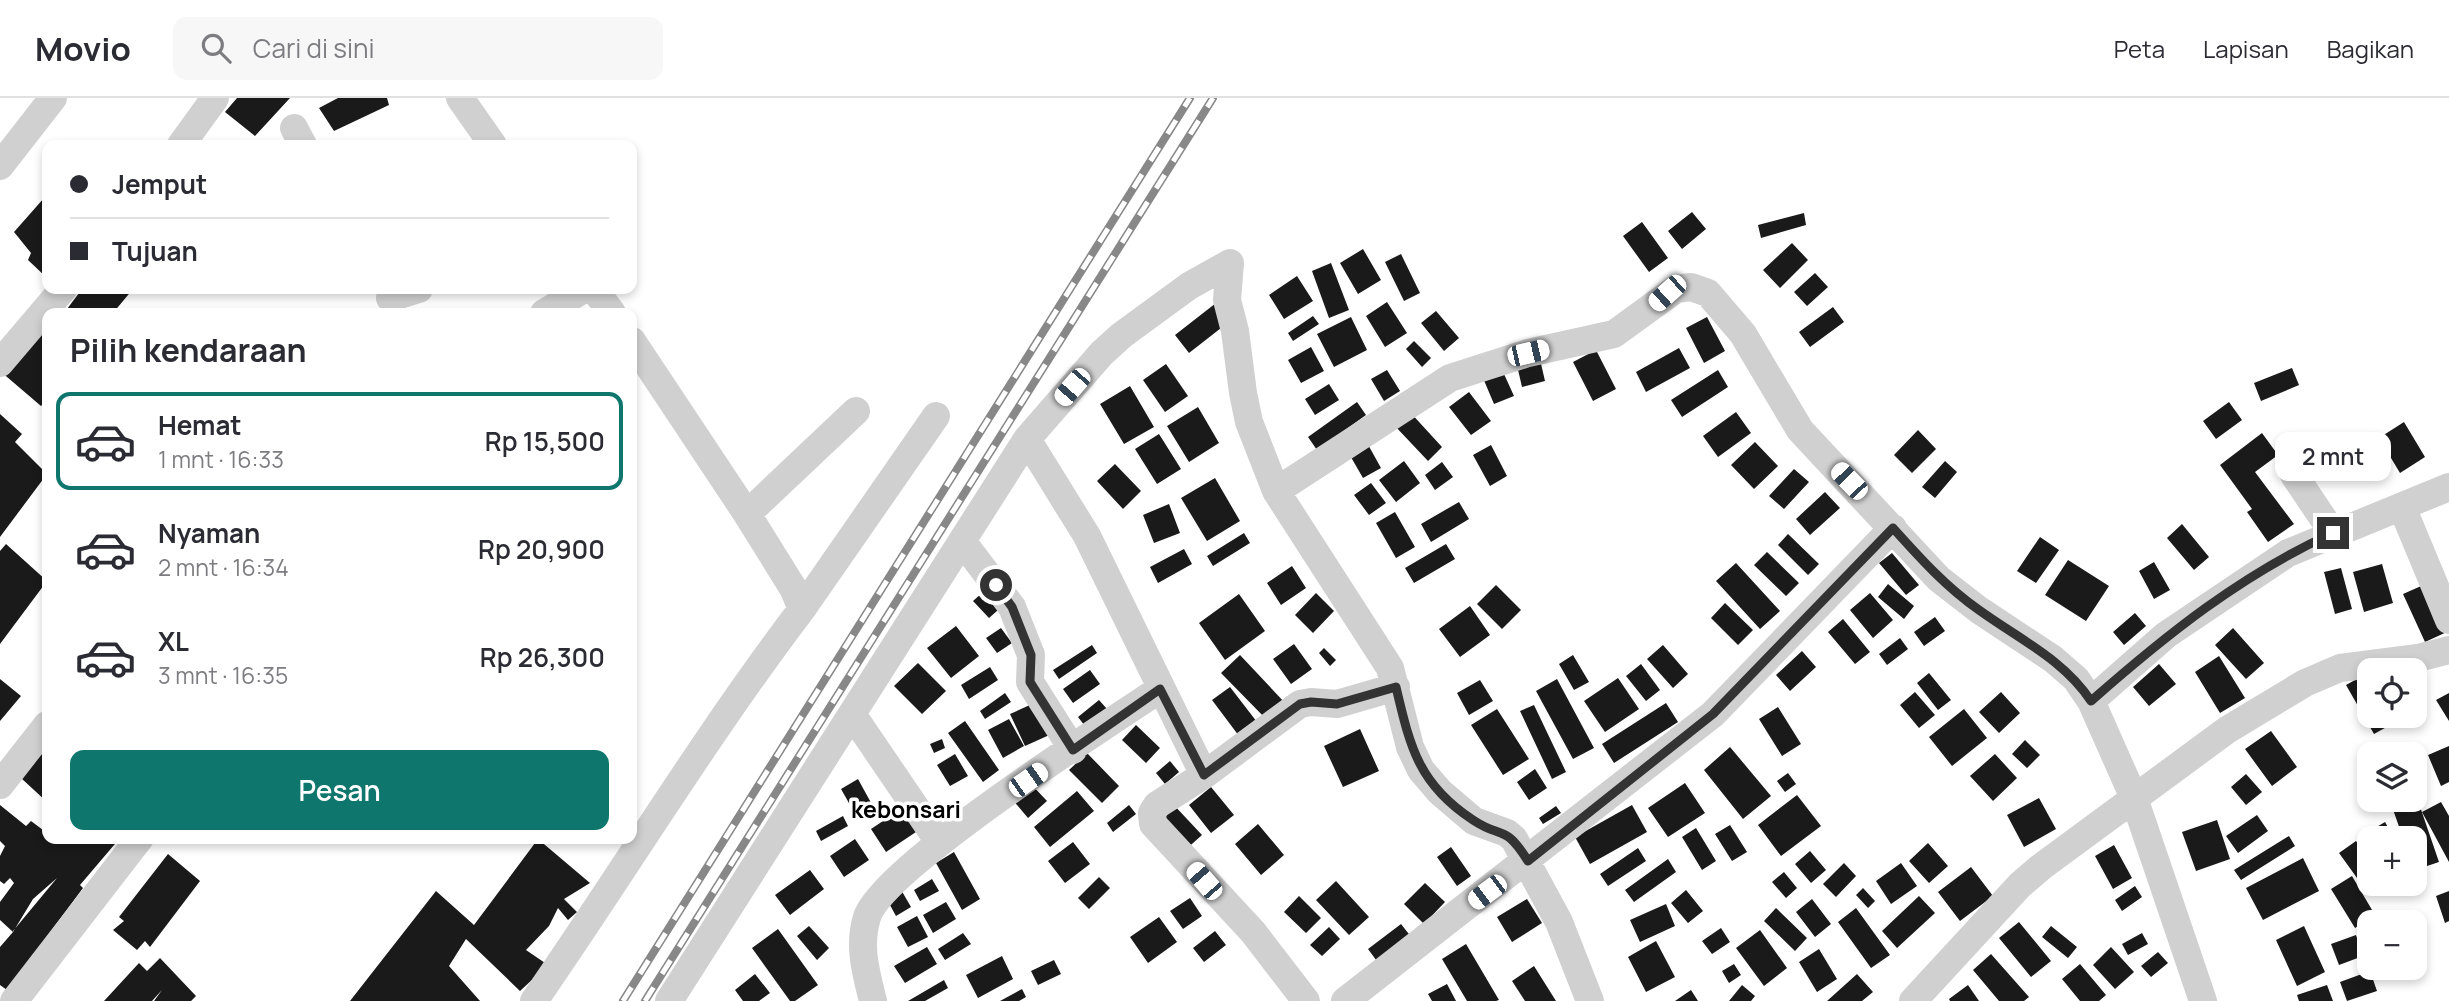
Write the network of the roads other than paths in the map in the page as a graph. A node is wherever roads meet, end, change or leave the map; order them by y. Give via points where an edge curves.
1 (53, 98) edge
2 (215, 98) edge
3 (460, 98) edge
4 (185, 140) edge
5 (489, 140) edge
6 (0, 166) edge
7 (59, 294) edge
8 (403, 294) edge
9 (576, 294) edge
10 (383, 300) edge
11 (47, 308) edge
12 (552, 308) edge
13 (42, 314) edge
14 (637, 349) edge
15 (0, 363) edge
16 (856, 411) dead end
17 (936, 415) dead end
18 (1027, 439) junction
19 (2294, 475) dead end
20 (2449, 486) edge
21 (1276, 491) junction
22 (2402, 507) junction
23 (747, 514) junction
24 (1893, 528) junction
25 (2333, 533) junction
26 (962, 541) junction
27 (802, 609) junction
28 (2449, 620) edge
29 (2449, 650) edge
30 (1396, 687) junction
31 (1160, 689) junction
32 (2091, 701) junction
33 (852, 714) junction
34 (42, 731) edge
35 (1073, 750) junction
36 (1204, 775) junction
37 (0, 785) edge
38 (2134, 798) junction
39 (939, 842) junction
40 (135, 844) edge
41 (1528, 861) junction
42 (14, 1001) edge
43 (534, 1001) edge
44 (669, 1001) edge
45 (873, 1001) edge
46 (1306, 1001) edge
47 (1345, 1001) edge
48 (1590, 1001) edge
49 (1913, 1001) edge
50 (2203, 1001) edge

1 - 6 street
2 - 4 street
3 - 5 street
7 - 11 street
8 - 10 street
9 - 12 street
13 - 15 street
14 - 23 street
16 - 23 street
17 - 27 street
18 - 21 street via 1102,352 1189,285 1230,263 1227,300 1245,403
18 - 26 street
18 - 31 street via 1087,536
19 - 25 street
20 - 22 street
21 - 24 street via 1450,378 1528,353 1614,334 1667,293 1691,287 1708,293 1727,313 1800,430
21 - 30 street via 1390,668
22 - 25 street
22 - 28 street
23 - 27 street
24 - 32 street via 1939,579 2053,659 2077,679
24 - 41 street via 1713,714
25 - 32 street via 2288,553 2227,592 2166,635
26 - 33 street
26 - 35 street via 1012,607 1031,655 1030,682
27 - 43 street via 753,673
29 - 38 street via 2340,668 2305,682 2238,722
30 - 36 street via 1337,704 1300,704
30 - 41 street via 1410,747 1421,770 1474,821 1507,833
31 - 35 street
31 - 36 street
32 - 38 street
33 - 39 street
33 - 44 street
34 - 37 street
35 - 39 street
36 - 46 street via 1157,805 1153,824 1253,932
38 - 49 street via 2020,885
38 - 50 street
39 - 45 street via 867,915 864,961
40 - 42 street
41 - 47 street
41 - 48 street via 1559,922

